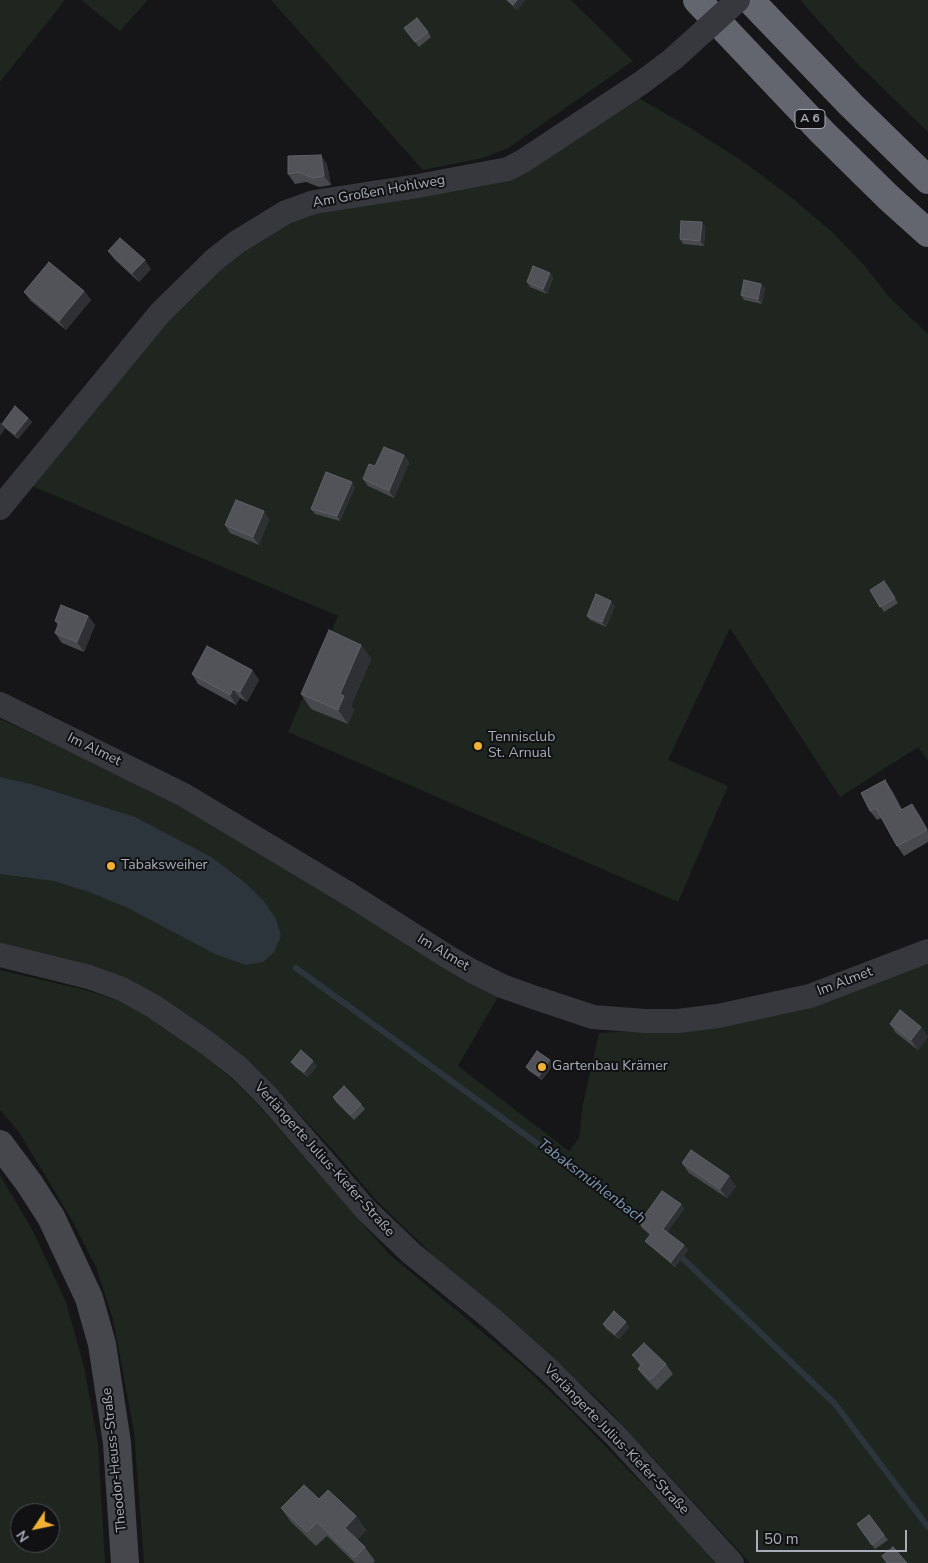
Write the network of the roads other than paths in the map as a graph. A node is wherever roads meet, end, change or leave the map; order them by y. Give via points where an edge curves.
1 (697, 0) edge
2 (738, 0) edge
3 (750, 0) edge
4 (928, 180) edge
5 (928, 233) edge
6 (0, 508) edge
7 (0, 704) edge
8 (928, 951) edge
9 (0, 955) edge
10 (0, 1144) edge
11 (125, 1563) edge
12 (732, 1563) edge

1 - 5 highway, A 6 via 822,132
2 - 6 street, Am Großen Hohlweg, bridge via 673,60 508,169 314,202 286,212 237,242 160,313
3 - 4 highway
7 - 8 street, Im Almet via 184,794 472,971 509,989 593,1016 645,1021 718,1016 810,996
9 - 12 street, Verlängerte Julius-Kiefer-Straße via 89,977 122,989 161,1011 239,1068 268,1096 366,1210 411,1253 549,1370 616,1436
10 - 11 street, Theodor-Heuss-Straße via 51,1217 89,1298 102,1344 117,1443

